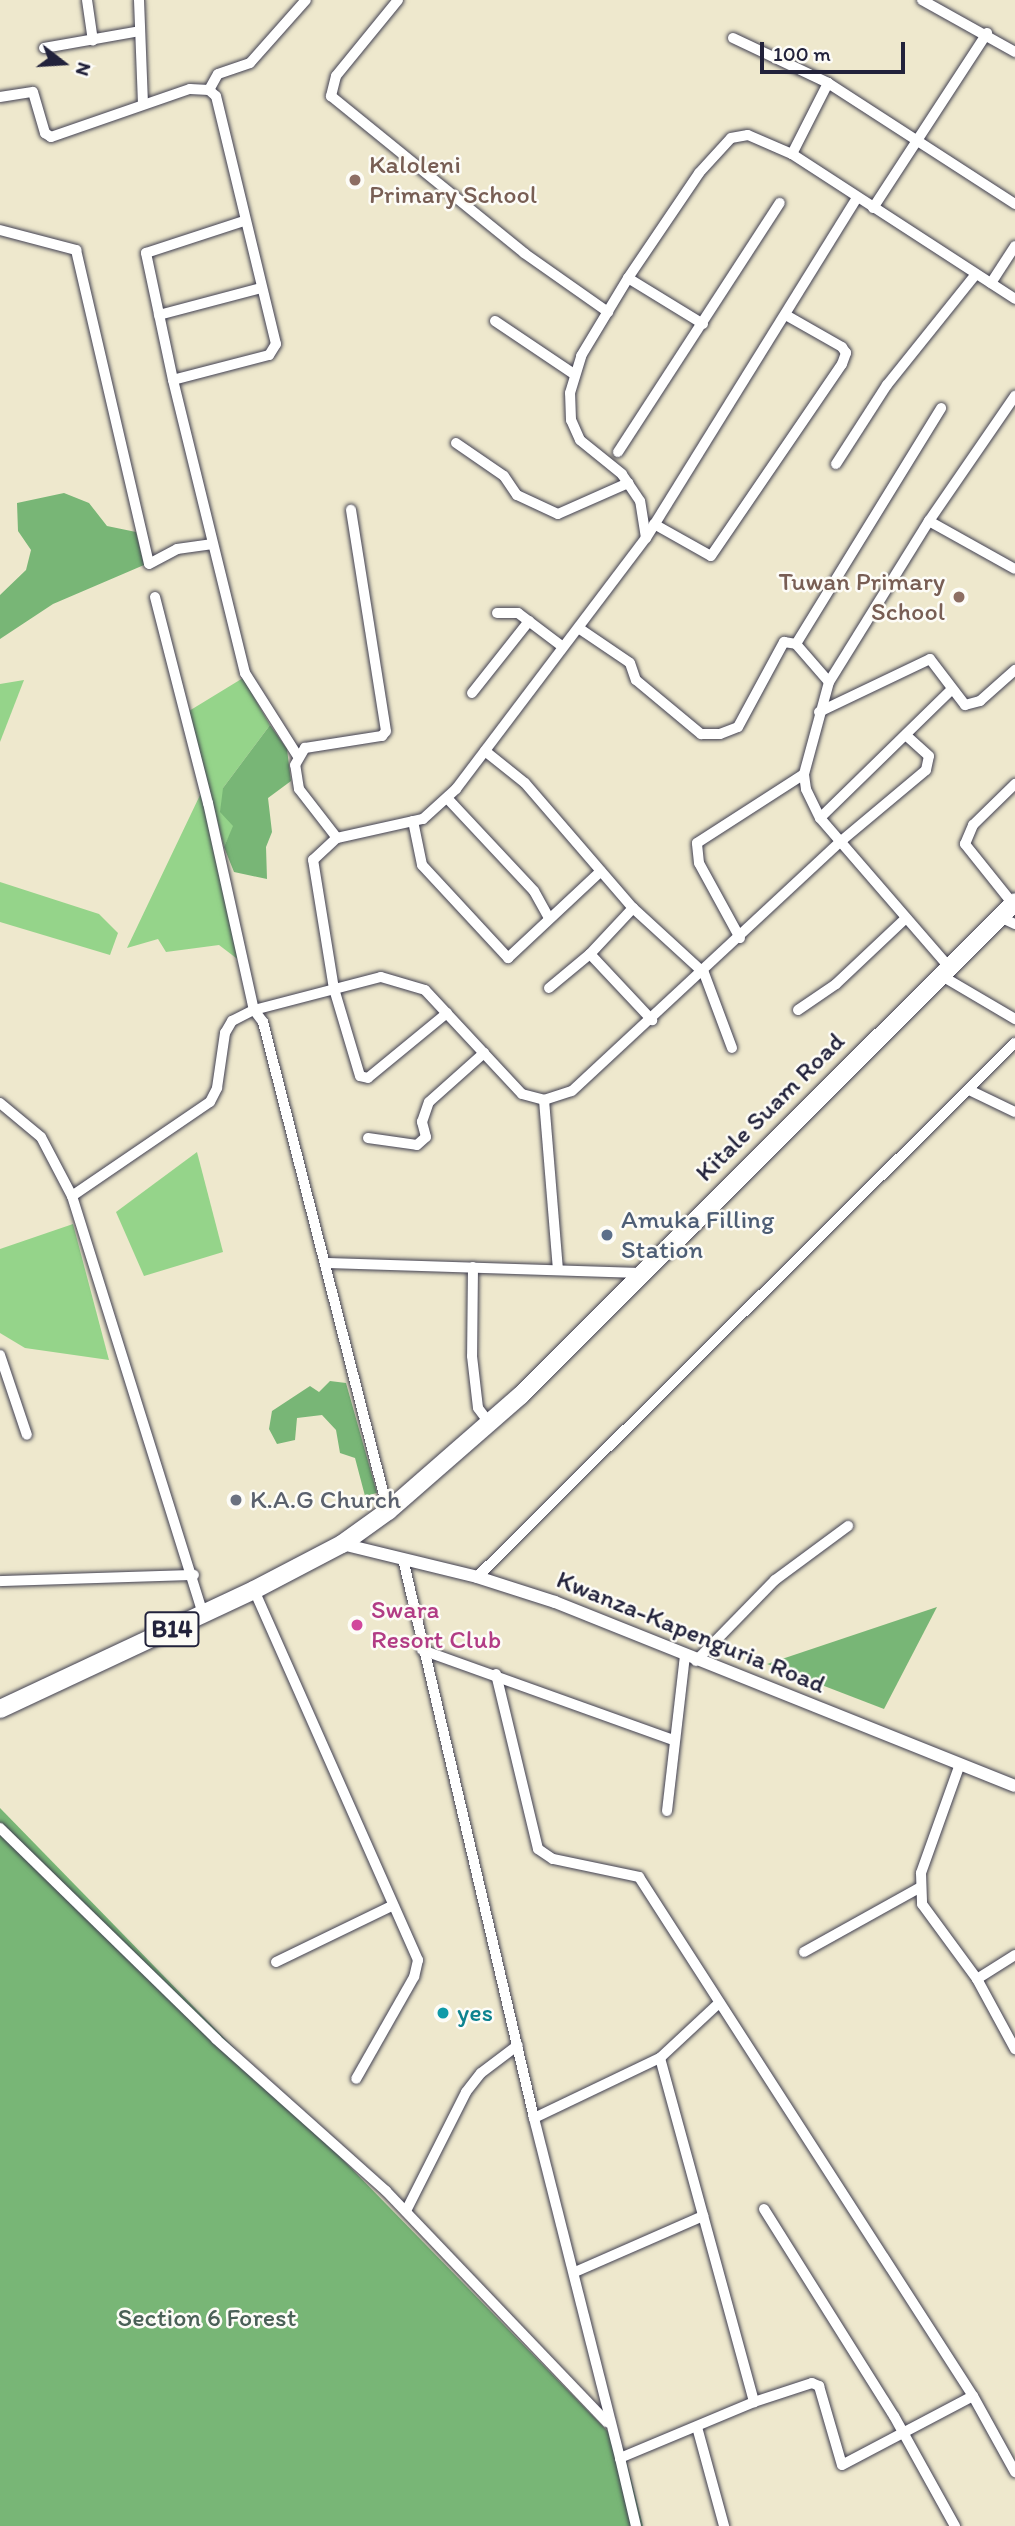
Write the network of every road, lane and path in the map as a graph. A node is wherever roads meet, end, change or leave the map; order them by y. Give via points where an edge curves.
1 (87, 0) edge
2 (139, 0) edge
3 (306, 0) edge
4 (398, 0) edge
5 (922, 0) edge
6 (140, 32) junction
7 (987, 33) junction
8 (733, 38) dead end
9 (93, 41) junction
10 (44, 47) dead end
11 (1015, 51) edge
12 (828, 83) junction
13 (209, 90) junction
14 (0, 97) edge
15 (143, 103) junction
16 (917, 141) junction
17 (792, 154) junction
18 (857, 198) junction
19 (780, 203) dead end
20 (1015, 204) edge
21 (873, 208) junction
22 (244, 221) junction
23 (0, 230) edge
24 (1015, 246) edge
25 (976, 274) junction
26 (628, 278) junction
27 (991, 283) junction
28 (261, 288) junction
29 (1015, 299) edge
30 (608, 312) junction
31 (159, 315) junction
32 (786, 315) junction
33 (495, 321) dead end
34 (703, 324) junction
35 (574, 374) junction
36 (173, 380) junction
37 (1015, 396) edge
38 (941, 408) dead end
39 (456, 443) dead end
40 (618, 452) dead end
41 (836, 464) dead end
42 (628, 483) junction
43 (351, 510) dead end
44 (929, 521) junction
45 (654, 524) junction
46 (646, 538) junction
47 (213, 544) junction
48 (1015, 569) edge
49 (155, 597) dead end
50 (497, 613) dead end
51 (528, 621) junction
52 (580, 629) junction
53 (796, 644) junction
54 (564, 647) junction
55 (1015, 670) edge
56 (829, 681) junction
57 (951, 690) junction
58 (471, 693) dead end
59 (819, 712) junction
60 (906, 736) junction
61 (485, 751) junction
62 (297, 755) junction
63 (804, 774) junction
64 (1015, 785) edge
65 (447, 798) junction
66 (820, 818) junction
67 (412, 821) junction
68 (337, 838) junction
69 (840, 842) junction
70 (601, 871) junction
71 (1014, 903) edge
72 (633, 908) junction
73 (550, 918) junction
74 (906, 918) junction
75 (1007, 921) edge
76 (740, 938) junction
77 (590, 954) junction
78 (945, 971) junction
79 (704, 973) junction
80 (549, 988) dead end
81 (334, 989) junction
82 (254, 1010) junction
83 (798, 1010) dead end
84 (447, 1013) junction
85 (1015, 1019) edge
86 (652, 1020) junction
87 (1015, 1043) edge
88 (732, 1048) dead end
89 (484, 1053) junction
90 (969, 1090) junction
91 (544, 1100) junction
92 (0, 1103) edge
93 (1015, 1112) edge
94 (368, 1138) dead end
95 (72, 1196) junction
96 (325, 1263) junction
97 (473, 1267) junction
98 (558, 1269) junction
99 (643, 1273) junction
100 (0, 1355) edge
101 (490, 1424) junction
102 (27, 1435) dead end
103 (388, 1511) junction
104 (848, 1526) dead end
105 (342, 1544) junction
106 (403, 1559) junction
107 (194, 1575) junction
108 (478, 1577) junction
109 (0, 1581) edge
110 (254, 1590) junction
111 (203, 1613) junction
112 (422, 1650) junction
113 (690, 1658) junction
114 (496, 1674) junction
115 (0, 1709) edge
116 (673, 1740) junction
117 (960, 1764) junction
118 (1015, 1786) edge
119 (667, 1811) dead end
120 (0, 1828) edge
121 (919, 1888) junction
122 (392, 1906) junction
123 (804, 1952) dead end
124 (1015, 1955) edge
125 (276, 1962) dead end
126 (977, 1979) junction
127 (719, 2003) junction
128 (517, 2045) junction
129 (1015, 2049) edge
130 (660, 2058) junction
131 (356, 2079) dead end
132 (534, 2118) junction
133 (764, 2209) dead end
134 (406, 2211) junction
135 (702, 2216) junction
136 (575, 2272) junction
137 (973, 2396) junction
138 (754, 2402) junction
139 (607, 2423) junction
140 (697, 2427) junction
141 (903, 2435) junction
142 (620, 2458) junction
143 (1015, 2472) edge
144 (636, 2526) edge
145 (724, 2526) edge
146 (955, 2526) edge

1 - 9 street
2 - 6 street
3 - 13 street via 250,63 218,74
4 - 30 street via 335,76 331,96 524,253
5 - 7 street
6 - 9 street
6 - 15 street
7 - 11 street
7 - 16 street
8 - 12 street
9 - 10 street
12 - 16 street
12 - 17 street
13 - 15 street via 190,89
13 - 22 street via 220,105
14 - 15 street via 33,93 46,135 51,137
16 - 20 street
16 - 21 street
17 - 18 street
17 - 26 street via 748,135 720,145
18 - 21 street
18 - 32 street
19 - 34 street
21 - 25 street
22 - 28 street
22 - 31 street via 146,253
23 - 47 street via 76,250 149,564 177,549
24 - 27 street
25 - 27 street
25 - 41 street via 887,385
26 - 30 street
26 - 34 street
27 - 29 street
28 - 31 street
28 - 36 street via 274,351
30 - 35 street
31 - 36 street
32 - 45 street
32 - 45 street via 842,347 846,353 842,364 711,556
33 - 35 street
34 - 40 street
35 - 42 street via 569,409 580,440
36 - 47 street
37 - 44 street
38 - 53 street
39 - 42 street via 505,476 517,495 558,514
42 - 46 street via 640,501
43 - 62 street via 386,731 382,736 305,748
44 - 48 street
44 - 56 street
45 - 46 street
46 - 52 street
47 - 62 street via 245,673
49 - 82 street via 208,803
50 - 51 street via 510,611
51 - 54 street
51 - 58 street
52 - 53 street via 630,663 636,680 701,734 720,734 738,727 778,648 784,642
52 - 54 street
53 - 56 street
54 - 61 street
55 - 57 street via 974,704 965,705
56 - 59 street
57 - 59 street via 930,659
57 - 60 street
59 - 63 street
60 - 66 street
60 - 69 street via 929,756 926,770
61 - 65 street
61 - 70 street via 525,783
62 - 68 street via 299,789
63 - 66 street
63 - 76 street via 697,843 699,863
64 - 71 street via 973,825 965,844
65 - 67 street via 432,814
65 - 73 street via 534,891
66 - 69 street
67 - 68 street
67 - 73 street via 422,865 502,954 508,958
68 - 81 street via 316,853 311,869
69 - 74 street
69 - 76 street
70 - 72 street
70 - 73 street
71 - 75 highway, Kitale Suam Road / B14
72 - 77 street
72 - 79 street
74 - 78 street
74 - 83 street via 836,984
75 - 78 highway, Kitale Suam Road / B14
76 - 79 street
77 - 80 street
77 - 86 street
78 - 85 street
78 - 99 highway, Kitale Suam Road / B14
79 - 86 street
79 - 88 street
81 - 82 street
81 - 84 street via 395,978 425,990
81 - 84 street via 357,1072 363,1078
82 - 95 street via 232,1021 225,1033 217,1088 209,1102
82 - 96 street via 263,1022
84 - 89 street
86 - 91 street via 579,1087
87 - 90 street
89 - 91 street via 522,1094
89 - 94 street via 429,1102 422,1122 426,1137 417,1145
90 - 93 street
90 - 108 street
91 - 98 street
92 - 95 street via 41,1136
95 - 107 street
96 - 97 street
96 - 103 street
97 - 98 street
97 - 101 street via 472,1356 478,1408
98 - 99 street
99 - 101 highway, Kitale Suam Road / B14
100 - 102 street
101 - 103 highway, Kitale Suam Road / B14
103 - 105 highway, Kitale Suam Road / B14
104 - 113 street via 775,1580
105 - 106 street, Kwanza-Kapenguria Road
105 - 110 highway, B14
106 - 108 street, Kwanza-Kapenguria Road
106 - 112 street
107 - 109 street
107 - 111 street
108 - 113 street, Kwanza-Kapenguria Road via 555,1602
110 - 111 highway, B14
110 - 122 street
111 - 115 highway, B14
112 - 114 street
112 - 128 street
113 - 116 street
113 - 117 street, Kwanza-Kapenguria Road
114 - 116 street
114 - 127 street via 538,1849 553,1859 639,1877
116 - 119 street
117 - 118 street, Kwanza-Kapenguria Road
117 - 121 street
120 - 134 street via 216,2039
121 - 123 street
121 - 126 street via 922,1905
122 - 125 street
122 - 131 street via 418,1968
124 - 126 street
126 - 129 street
127 - 130 street
127 - 137 street
128 - 132 street
128 - 134 street via 481,2073 466,2092
130 - 132 street
130 - 135 street
132 - 136 street
133 - 141 street
134 - 139 street
135 - 136 street
135 - 138 street
136 - 139 street
137 - 141 street
137 - 143 street
138 - 140 street
138 - 141 street via 816,2384 842,2465
139 - 142 street
140 - 142 street
140 - 145 street
141 - 146 street
142 - 144 street

